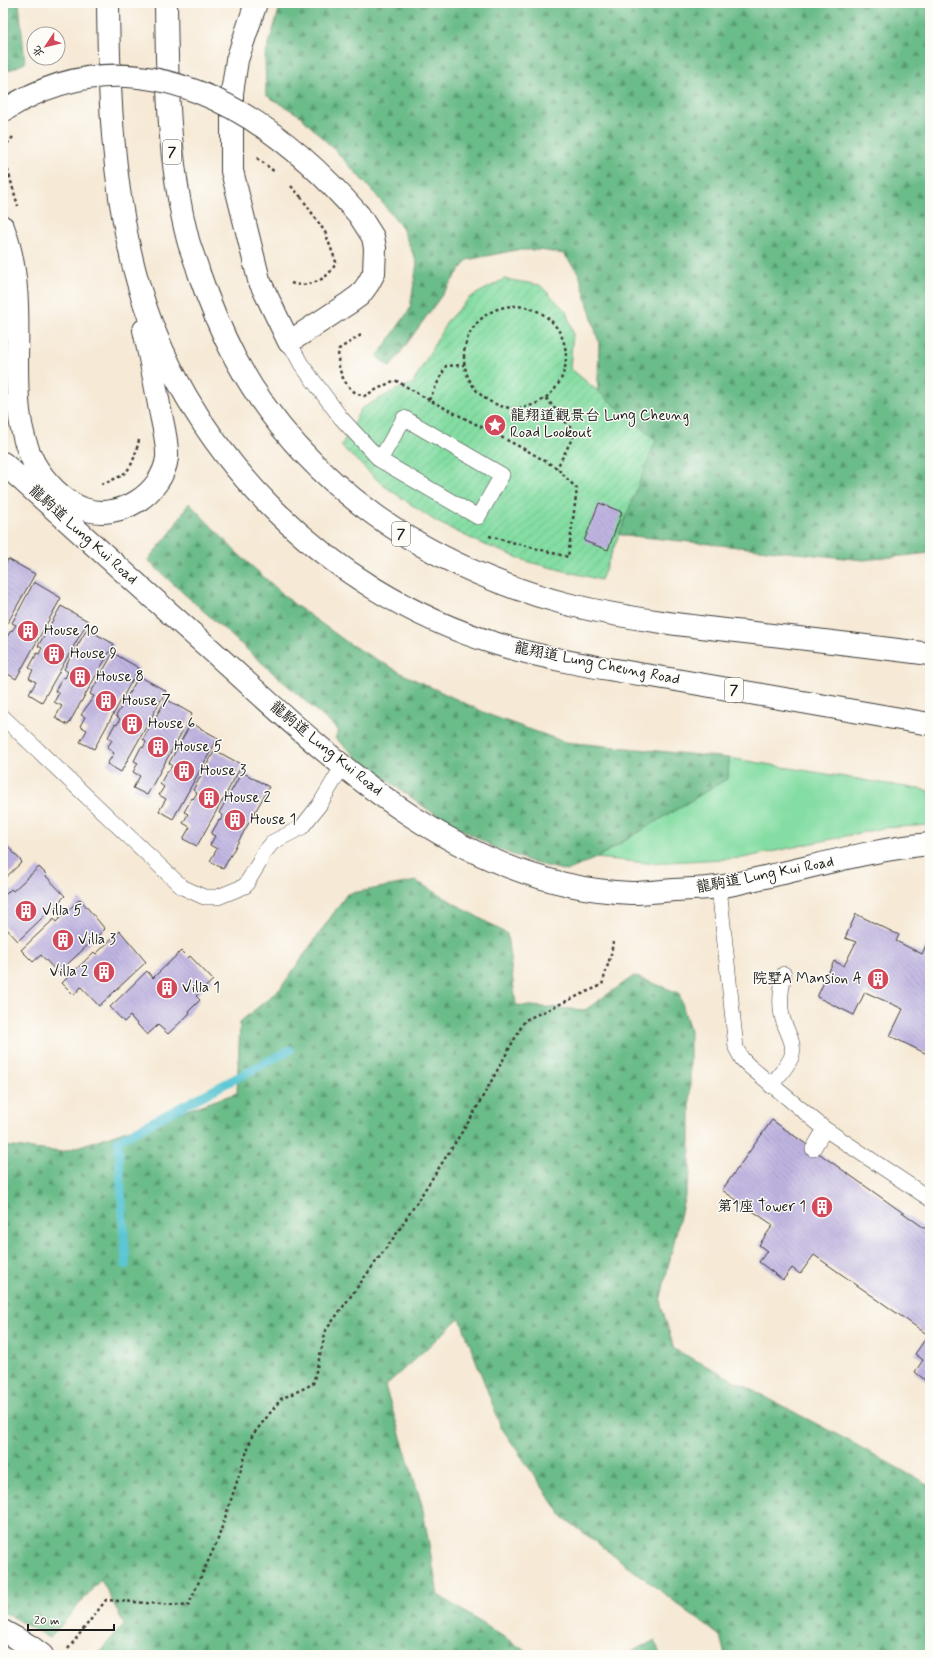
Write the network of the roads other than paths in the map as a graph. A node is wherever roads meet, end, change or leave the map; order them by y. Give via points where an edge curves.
1 (108, 3) edge
2 (166, 3) edge
3 (256, 3) edge
4 (3, 111) edge
5 (3, 227) edge
6 (126, 234) junction
7 (289, 342) junction
8 (380, 460) junction
9 (3, 463) edge
10 (930, 654) edge
11 (3, 717) edge
12 (930, 724) edge
13 (342, 766) junction
14 (930, 844) edge
15 (719, 887) junction
16 (784, 974) dead end
17 (771, 1086) junction
18 (825, 1129) junction
19 (813, 1149) dead end
20 (930, 1199) edge
21 (3, 1631) edge
22 (42, 1655) edge

1 - 6 main road, 龍翔道 Lung Cheung Road / 7 via 112,132
2 - 10 main road, 7 via 169,118 174,171 188,240 211,306 236,359 264,404 300,449 340,488 383,522 424,548 468,570 566,604 688,626
3 - 7 main road via 237,60 232,93 232,171 259,280
4 - 7 main road, bridge via 45,88 69,81 120,75 147,77 185,86 218,99 292,148 338,190 359,215 373,237 376,248 374,273 360,295
5 - 6 main road via 13,263 18,334 17,395 20,421 27,446 34,463 50,485 85,509 103,512 122,509 141,499 163,474 167,457 165,434
6 - 12 main road, 龍翔道 Lung Cheung Road / 7 via 135,274 163,350 206,428 274,510 335,563 369,586 428,618 497,644 538,655
7 - 8 lane via 301,364 341,418
8 - 8 lane via 404,418 502,475 478,517
9 - 13 main road, 龍駒道 Lung Kui Road
11 - 13 lane via 182,887 204,897 218,898 245,886 273,842 302,827 320,804
13 - 15 main road, 龍駒道 Lung Kui Road via 416,819 501,864 532,875 602,891 634,893
14 - 15 main road, 龍駒道 Lung Kui Road via 888,849
15 - 17 lane via 736,1048 742,1059
16 - 17 lane via 780,1003 782,1018 793,1048 791,1057
17 - 18 lane
18 - 19 lane
18 - 20 lane
21 - 22 main road

